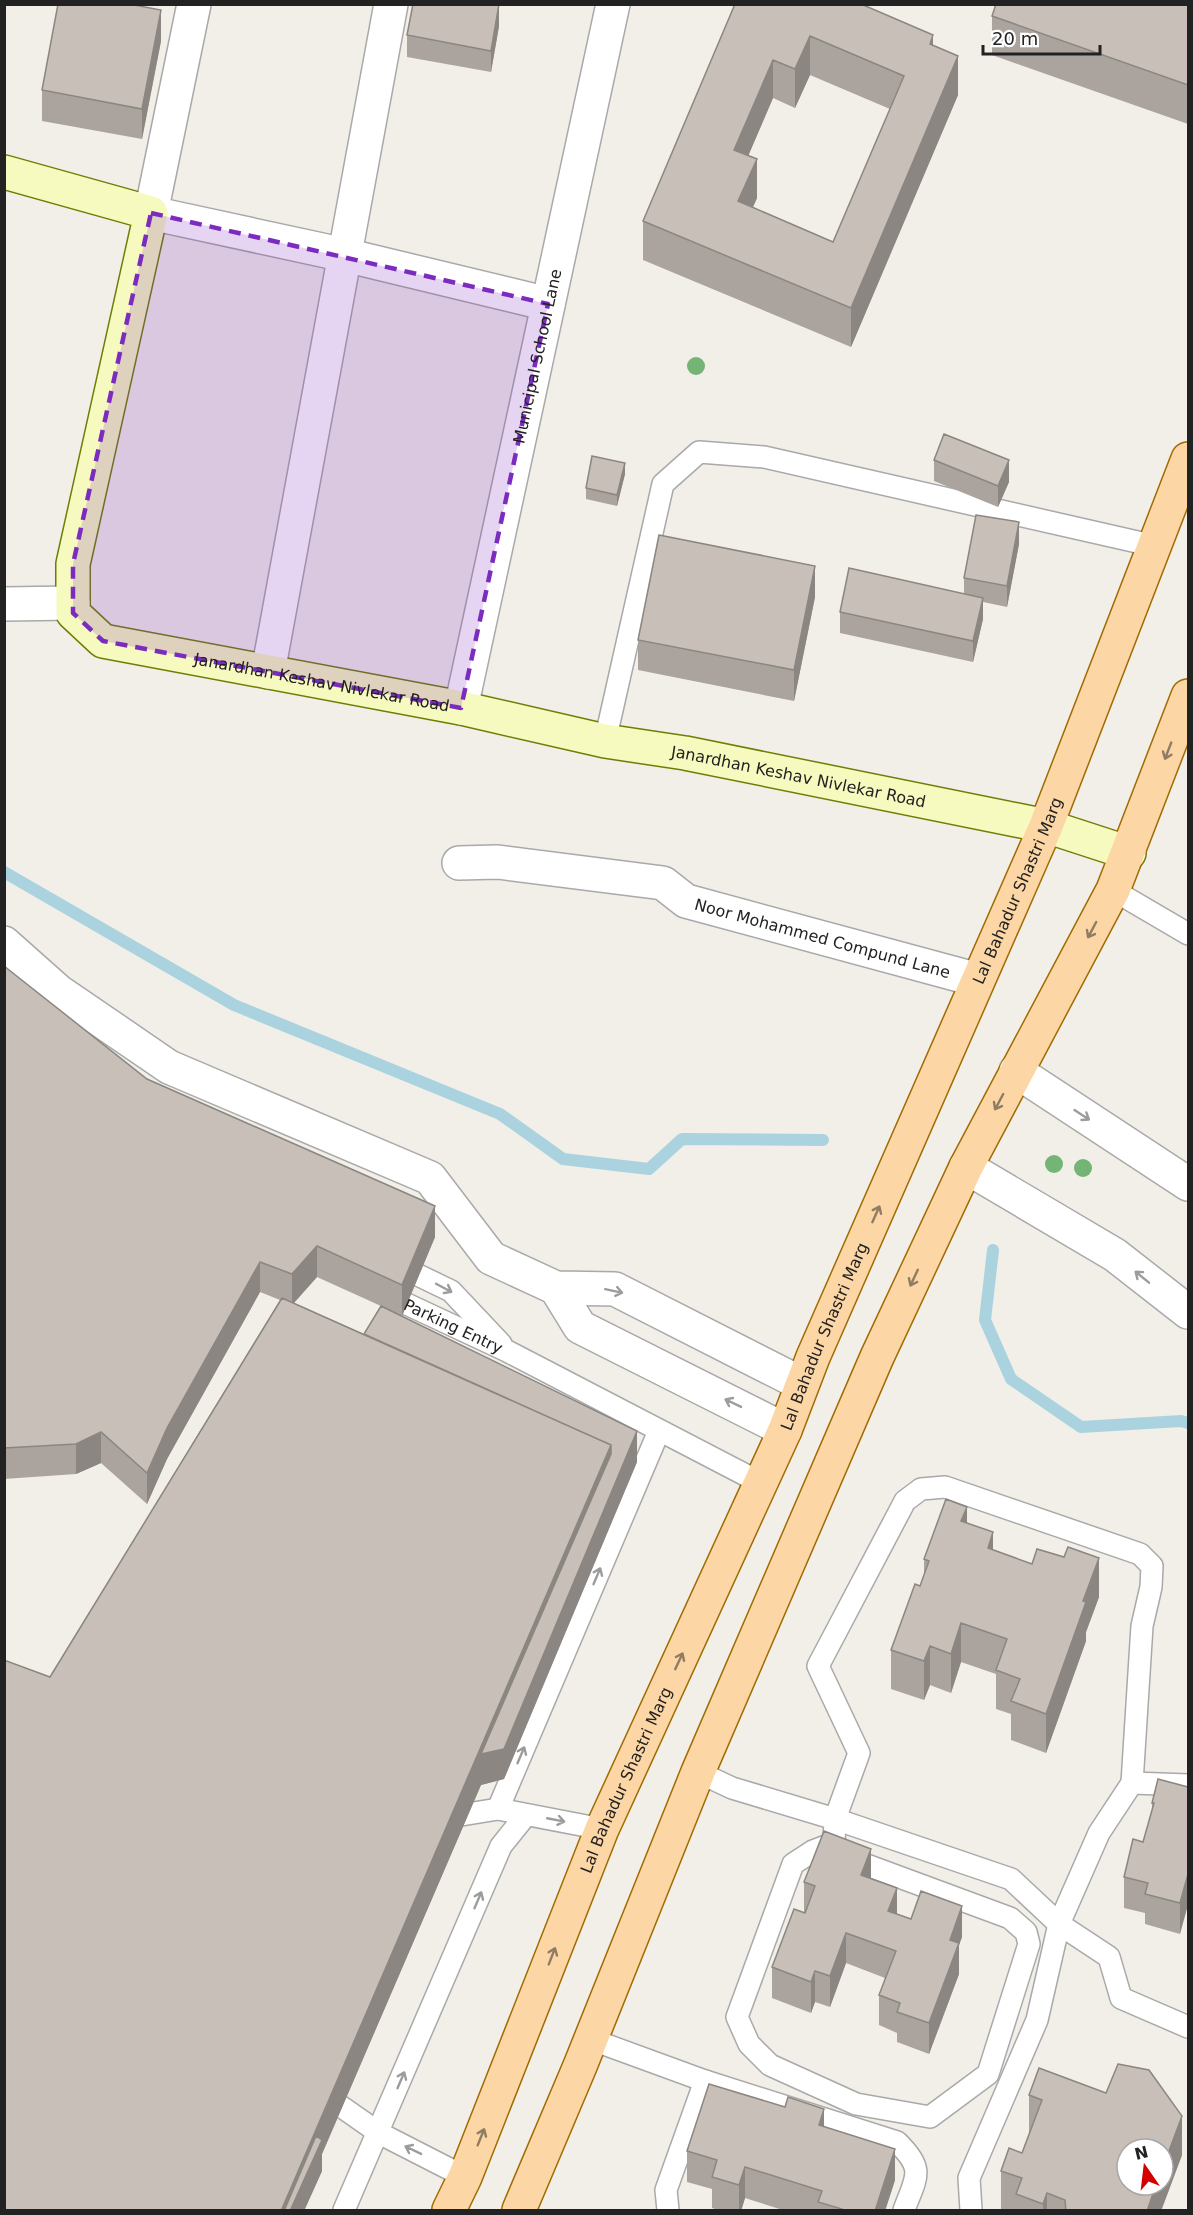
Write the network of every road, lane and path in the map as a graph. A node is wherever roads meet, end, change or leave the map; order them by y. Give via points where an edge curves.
1 (194, 4) edge
2 (391, 4) edge
3 (613, 4) edge
4 (4, 172) edge
5 (152, 213) junction
6 (345, 255) junction
7 (548, 304) junction
8 (1188, 459) edge
9 (1155, 546) junction
10 (73, 603) junction
11 (4, 604) edge
12 (268, 672) junction
13 (1188, 696) edge
14 (461, 708) junction
15 (605, 741) junction
16 (1046, 826) junction
17 (1129, 853) junction
18 (459, 863) dead end
19 (1113, 890) junction
20 (1188, 934) edge
21 (4, 943) edge
22 (978, 980) junction
23 (1016, 1071) junction
24 (966, 1167) junction
25 (1188, 1184) edge
26 (378, 1256) edge
27 (358, 1282) edge
28 (556, 1288) junction
29 (1188, 1312) edge
30 (507, 1351) junction
31 (802, 1384) junction
32 (785, 1430) junction
33 (658, 1431) junction
34 (761, 1483) junction
35 (698, 1772) junction
36 (1132, 1783) junction
37 (1188, 1785) edge
38 (498, 1809) junction
39 (526, 1815) junction
40 (835, 1819) junction
41 (421, 1825) edge
42 (602, 1829) junction
43 (834, 1843) junction
44 (1059, 1924) junction
45 (1188, 2027) edge
46 (590, 2039) junction
47 (306, 2071) edge
48 (705, 2081) junction
49 (379, 2133) junction
50 (465, 2177) junction
51 (344, 2211) edge
52 (449, 2211) edge
53 (519, 2211) edge
54 (668, 2211) edge
55 (904, 2211) edge
56 (971, 2211) edge

1 - 5 street
2 - 6 street
3 - 7 street, Municipal School Lane
4 - 5 street
5 - 6 street
5 - 10 street via 73,564
6 - 7 street
6 - 12 street
7 - 14 street, Municipal School Lane
8 - 9 main road, Lal Bahadur Shastri Marg
9 - 15 lane via 764,457 699,452 663,484
9 - 16 main road, Lal Bahadur Shastri Marg
10 - 11 street
10 - 12 street, Janardhan Keshav Nivlekar Road via 73,613 103,640
12 - 14 street, Janardhan Keshav Nivlekar Road
13 -> 17 main road
14 - 15 street, Janardhan Keshav Nivlekar Road
15 - 16 street, Janardhan Keshav Nivlekar Road via 685,753
16 - 17 street, Janardhan Keshav Nivlekar Road
16 - 22 main road, Lal Bahadur Shastri Marg
17 - 19 main road
18 - 22 street, Noor Mohammed Compund Lane via 498,862 663,882 686,901
19 - 20 lane
19 -> 23 main road
21 - 28 street via 58,991 169,1067 430,1178 491,1258
31 -> 22 main road, Lal Bahadur Shastri Marg
23 -> 24 main road
23 -> 25 street
29 -> 24 street via 1115,1255
24 -> 35 main road via 877,1358
26 -> 30 lane via 451,1291
27 - 30 lane, Parking Entry
28 -> 31 street via 615,1289
32 -> 28 street via 580,1327
30 - 33 lane, Parking Entry
31 - 32 main road, Lal Bahadur Shastri Marg
32 - 34 main road, Lal Bahadur Shastri Marg
33 - 34 lane, Parking Entry
38 -> 33 lane
42 -> 34 main road, Lal Bahadur Shastri Marg
35 - 40 lane via 732,1788
35 - 46 main road
36 - 37 lane
36 - 40 lane via 1142,1626 1152,1566 1140,1554 945,1487 921,1489 905,1501 818,1666 860,1753
36 - 44 lane via 1099,1833
38 - 39 lane
38 - 41 lane via 430,1820
39 -> 42 lane
49 -> 39 lane via 501,1846
40 - 43 lane
40 - 44 lane via 1011,1879
50 -> 42 main road, Lal Bahadur Shastri Marg
43 - 43 lane via 793,1864 737,2017 749,2044 770,2065 856,2104 930,2117 988,2074 1029,1944 1026,1932 1010,1918 845,1857
44 - 45 lane via 1109,1957 1122,1998
44 - 56 lane via 1036,2020 969,2178
46 - 48 lane
46 - 53 main road
47 - 49 lane via 316,2089
48 - 54 lane via 666,2190
48 - 55 lane via 897,2142 912,2157 917,2174
50 -> 49 lane
49 - 51 lane
50 - 52 main road, Lal Bahadur Shastri Marg

